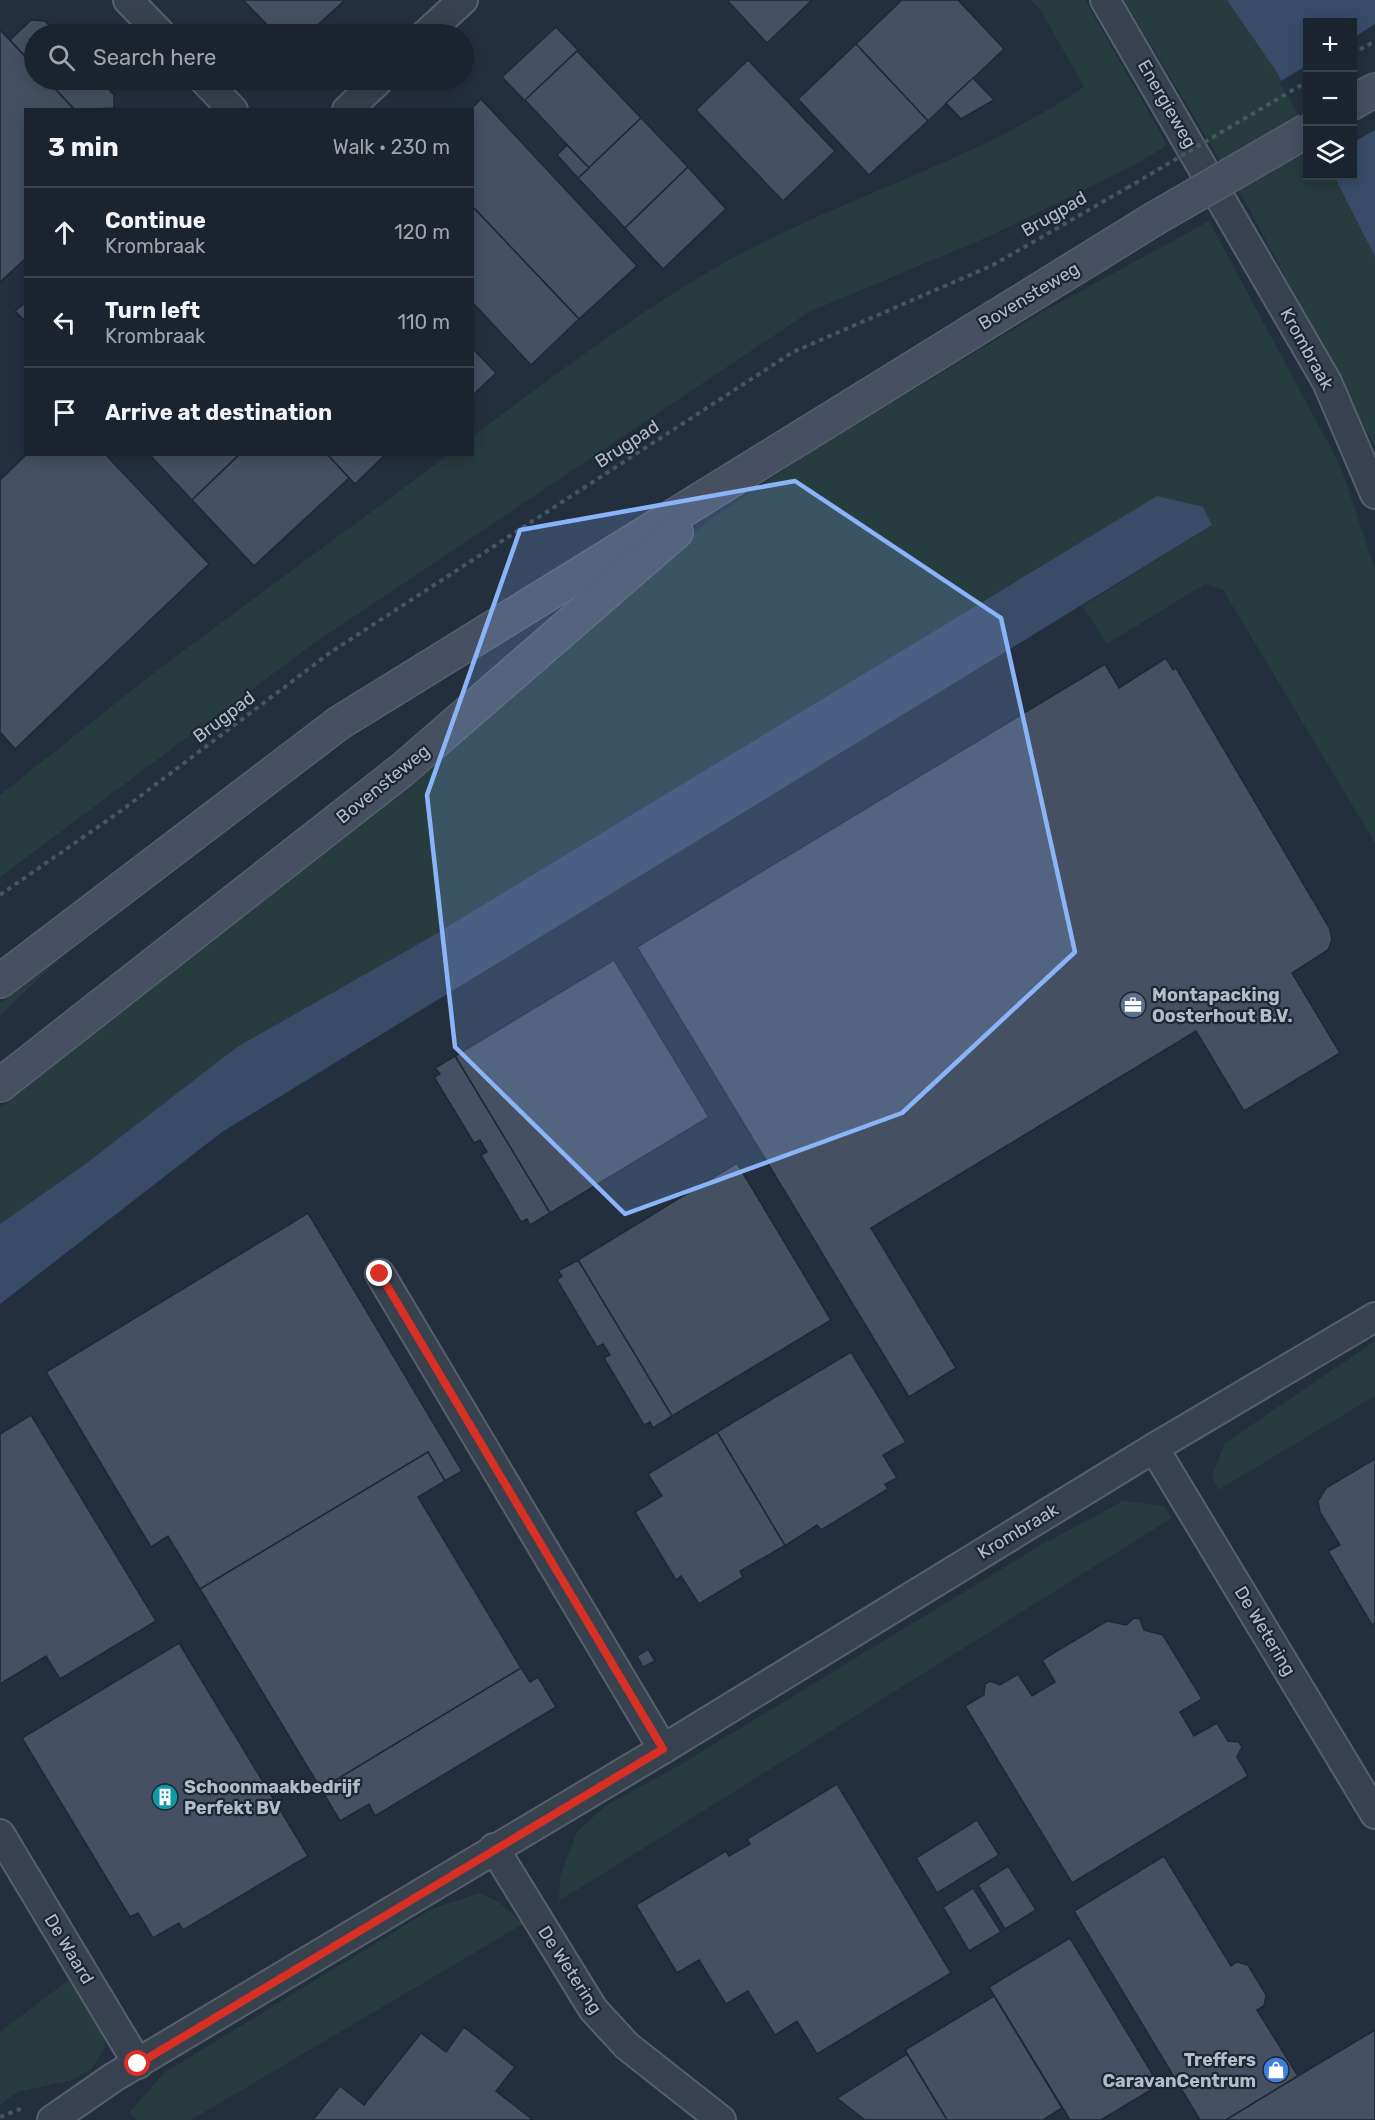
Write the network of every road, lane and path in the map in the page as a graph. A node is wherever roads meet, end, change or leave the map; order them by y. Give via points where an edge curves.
1 (128, 0) edge
2 (463, 0) edge
3 (1105, 0) edge
4 (151, 24) edge
5 (437, 24) edge
6 (1375, 41) edge
7 (1357, 52) edge
8 (1303, 84) edge
9 (214, 90) edge
10 (368, 90) edge
11 (1375, 90) edge
12 (1357, 101) edge
13 (231, 108) edge
14 (349, 108) edge
15 (1303, 133) edge
16 (1228, 210) joint
17 (752, 465) junction
18 (1375, 495) edge
19 (0, 895) edge
20 (0, 981) edge
21 (0, 1085) edge
22 (380, 1274) dead end
23 (1375, 1317) edge
24 (1154, 1448) junction
25 (663, 1749) junction
26 (1375, 1814) edge
27 (0, 1834) edge
28 (494, 1848) junction
29 (138, 2064) junction
30 (52, 2120) edge
31 (721, 2120) edge

1 - 4 street
2 - 5 street
3 - 16 street, Energieweg
6 - 7 path
8 - 19 path, Brugpad, bridge via 993,265 793,352 331,652 118,813
9 - 13 street
10 - 14 street
11 - 12 main road
15 - 17 main road, Bovensteweg, bridge via 1154,219
16 - 18 street, Krombraak via 1327,382
17 - 20 main road, Bovensteweg via 339,723
17 - 21 main road, Bovensteweg via 402,770
22 - 25 street
23 - 24 street, Krombraak
24 - 25 street, Krombraak
24 - 26 street, De Wetering
25 - 28 street, Krombraak
27 - 29 street, De Waard
28 - 29 street, Krombraak
28 - 31 street, De Wetering via 593,2009 627,2046
29 - 30 street, Krombraak

